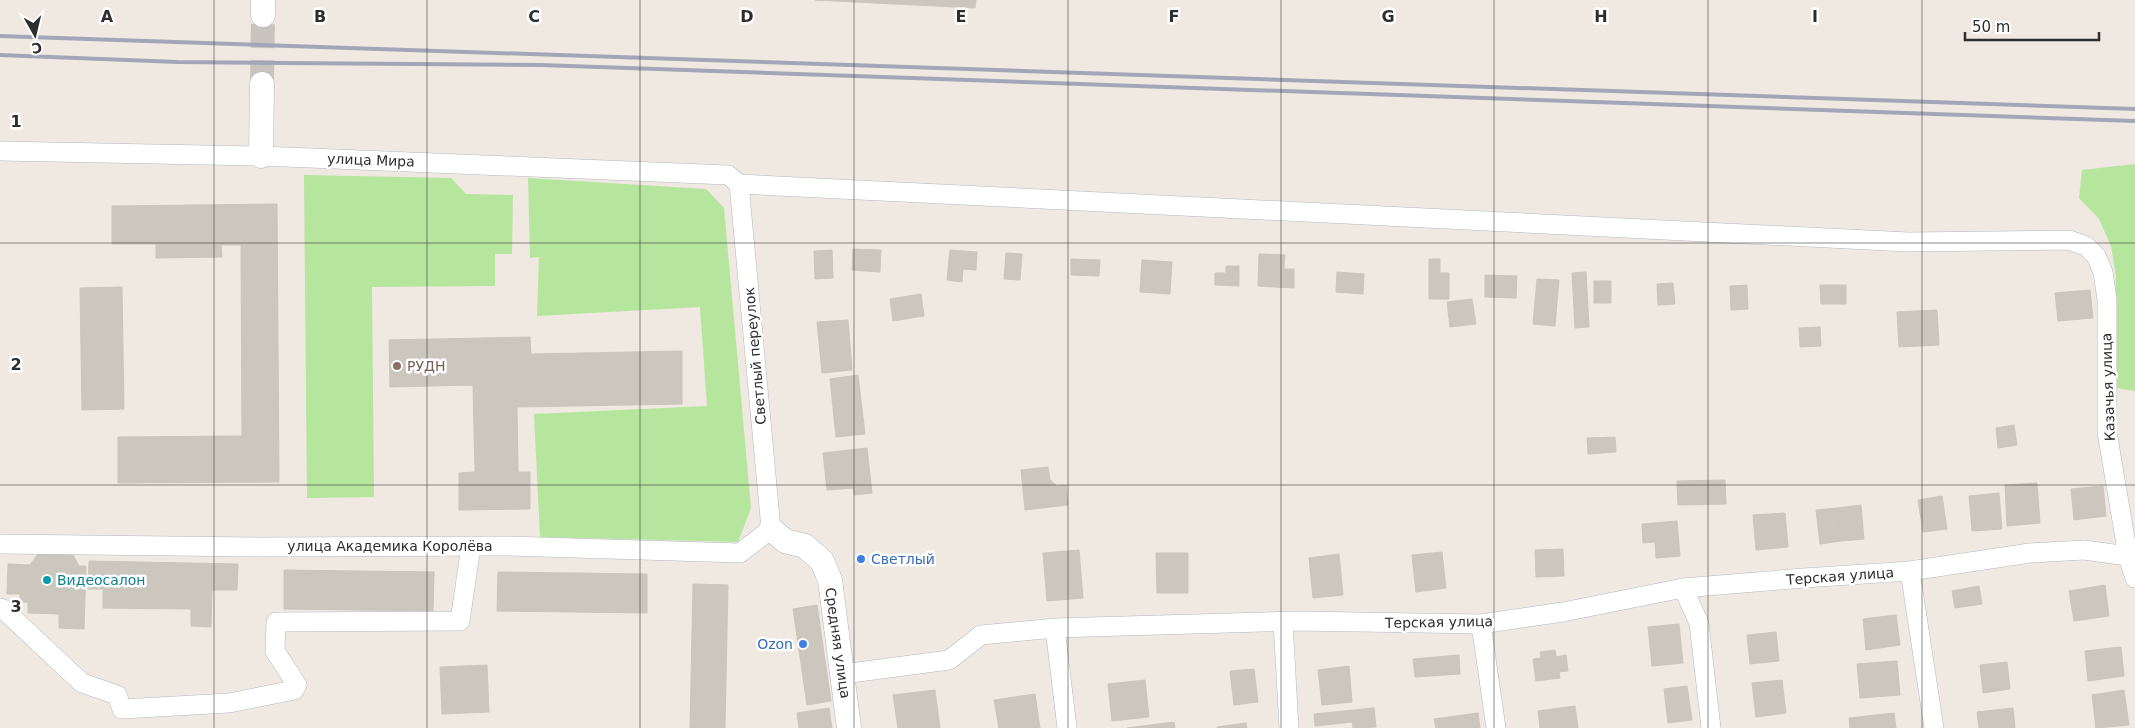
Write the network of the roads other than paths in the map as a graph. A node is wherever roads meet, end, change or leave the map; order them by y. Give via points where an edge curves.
1 (262, 84) tunnel mouth
2 (0, 151) edge
3 (261, 156) junction
4 (739, 184) junction
5 (771, 529) junction
6 (0, 544) edge
7 (470, 546) junction
8 (2128, 556) junction
9 (1910, 571) junction
10 (2135, 578) edge
11 (1683, 588) junction
12 (0, 608) edge
13 (1283, 622) junction
14 (1481, 624) junction
15 (1056, 628) junction
16 (843, 674) junction
17 (850, 728) edge
18 (1067, 728) edge
19 (1289, 728) edge
20 (1496, 728) edge
21 (1711, 728) edge
22 (1934, 728) edge

1 - 3 street
2 - 3 street, улица Мира
3 - 4 street, улица Мира via 728,174
4 - 5 street, Светлый переулок
4 - 8 street, Казачья улица via 1908,242 2069,240 2086,246 2096,256 2103,272 2107,299 2107,432
5 - 7 street, улица Академика Королёва via 740,552
5 - 16 street, Средняя улица via 785,540 805,546 822,561 830,580
6 - 7 street, улица Академика Королёва
7 - 12 street via 460,621 276,622 274,651 297,685 294,690 229,703 122,709 117,695 82,683
8 - 9 street, Терская улица via 2084,550 2030,553
8 - 10 street, Казачья улица
9 - 11 street, Терская улица
9 - 22 street
11 - 14 street, Терская улица
11 - 21 street via 1699,623
13 - 14 street, Терская улица
13 - 15 street, Терская улица
13 - 19 street
14 - 20 street
15 - 16 street, Терская улица via 981,636 949,660
15 - 18 street
16 - 17 street, Средняя улица

